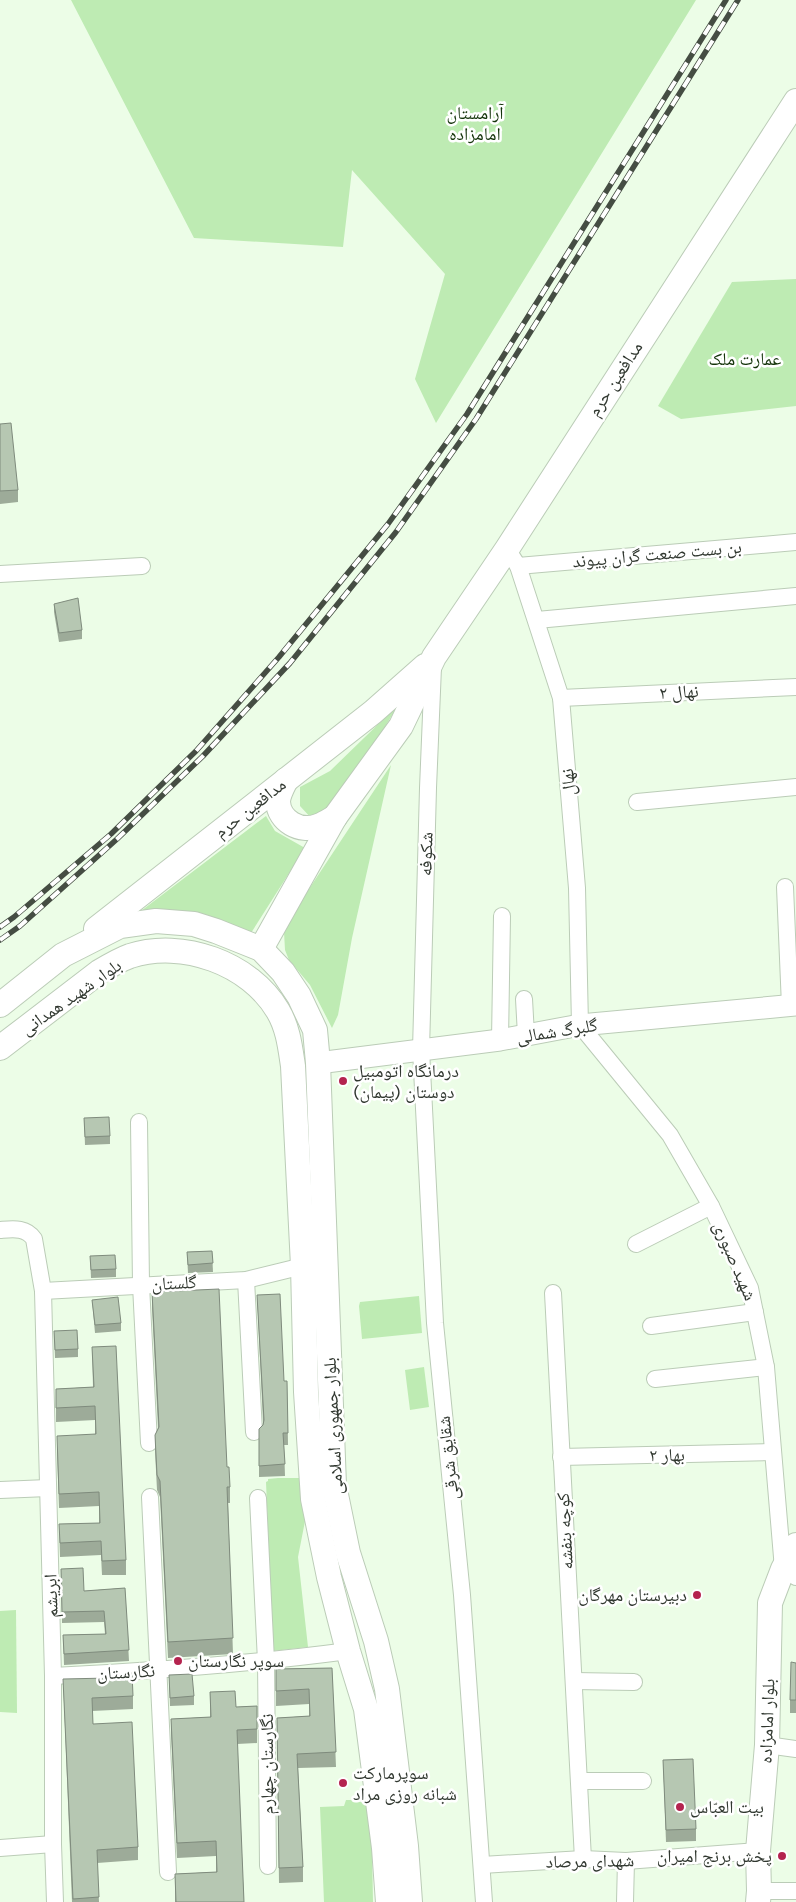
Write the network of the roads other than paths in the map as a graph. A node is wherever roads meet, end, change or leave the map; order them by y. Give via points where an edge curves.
1 (796, 101) edge
2 (796, 542) edge
3 (512, 557) junction
4 (142, 566) dead end
5 (0, 574) edge
6 (796, 596) edge
7 (537, 620) junction
8 (434, 658) junction
9 (796, 687) edge
10 (561, 698) junction
11 (286, 780) junction
12 (796, 787) edge
13 (637, 802) dead end
14 (335, 817) junction
15 (785, 887) dead end
16 (502, 916) dead end
17 (260, 949) junction
18 (63, 955) junction
19 (524, 999) dead end
20 (0, 1005) edge
21 (793, 1005) edge
22 (580, 1025) junction
23 (526, 1035) junction
24 (500, 1040) junction
25 (0, 1048) edge
26 (421, 1050) junction
27 (318, 1063) junction
28 (293, 1066) junction
29 (139, 1122) dead end
30 (711, 1206) junction
31 (0, 1230) edge
32 (636, 1244) dead end
33 (303, 1266) junction
34 (246, 1280) junction
35 (141, 1285) junction
36 (43, 1291) junction
37 (553, 1293) dead end
38 (756, 1312) junction
39 (651, 1326) dead end
40 (766, 1367) junction
41 (655, 1379) dead end
42 (254, 1432) dead end
43 (149, 1443) dead end
44 (772, 1452) junction
45 (561, 1457) junction
46 (48, 1488) junction
47 (0, 1490) edge
48 (150, 1497) dead end
49 (258, 1498) dead end
50 (796, 1545) edge
51 (790, 1573) edge
52 (348, 1650) junction
53 (266, 1662) junction
54 (158, 1670) junction
55 (53, 1676) junction
56 (574, 1681) junction
57 (634, 1682) dead end
58 (767, 1745) junction
59 (796, 1749) edge
60 (580, 1781) junction
61 (643, 1781) dead end
62 (53, 1844) junction
63 (395, 1847) junction
64 (0, 1848) edge
65 (758, 1851) junction
66 (583, 1859) junction
67 (626, 1861) junction
68 (482, 1865) junction
69 (268, 1866) dead end
70 (168, 1872) dead end
71 (796, 1891) edge
72 (758, 1896) edge
73 (54, 1902) edge
74 (388, 1902) edge
75 (410, 1902) edge
76 (484, 1902) edge
77 (625, 1902) edge

1 - 3 main road, مدافعین حرم
2 - 3 street, بن بست صنعت گران پیوند
3 - 7 street, نهال
3 - 8 main road, مدافعین حرم
4 - 5 street
6 - 7 street
7 - 10 street, نهال
8 - 11 main road, مدافعین حرم via 373,712
8 - 14 main road, مدافعین حرم via 401,726
8 - 26 street, شکوفه
9 - 10 street, نهال ۲
10 - 22 street, نهال via 577,888
11 - 14 main road via 278,800 281,813 290,824 317,827
11 - 18 main road, مدافعین حرم
12 - 13 street
14 - 17 main road, مدافعین حرم
15 - 21 street
16 - 24 street
17 - 18 main road, بلوار شهید همدانی via 194,924 156,921 120,926
17 - 27 main road, بلوار شهید همدانی via 283,972 299,996 315,1030
18 - 20 main road, بلوار شهید همدانی
19 - 23 street
21 - 22 street, گلبرگ شمالی
22 - 23 street, گلبرگ شمالی
22 - 30 street, شهید صبوری via 670,1136
23 - 24 street, گلبرگ شمالی
24 - 26 street, گلبرگ شمالی
25 - 28 main road, بلوار شهید همدانی via 99,972 117,962 146,953 177,951 214,960 240,973 262,991 278,1011 288,1033
26 - 27 street, گلبرگ شمالی
26 - 68 street, شقایق شرقی via 435,1323 462,1595
27 - 28 main road
27 - 63 main road, بلوار جمهوری اسلامی via 334,1485 348,1553 376,1641 387,1689
28 - 33 main road, بلوار جمهوری اسلامی
29 - 35 street
30 - 32 street
30 - 38 street, شهید صبوری via 750,1288
31 - 36 street, ابریشم via 20,1229 34,1239
33 - 34 street, گلستان
33 - 52 main road, بلوار جمهوری اسلامی via 313,1499
34 - 35 street, گلستان
34 - 42 street
35 - 36 street, گلستان
35 - 43 street
36 - 46 street, ابریشم
37 - 45 street, کوچه بنفشه
38 - 39 street
38 - 40 street, شهید صبوری
40 - 41 street
40 - 44 street, شهید صبوری
44 - 45 street, بهار ۲
44 - 51 street, شهید صبوری
45 - 56 street, کوچه بنفشه
46 - 47 street
46 - 55 street, ابریشم
48 - 54 street
49 - 53 street, نگارستان چهارم
50 - 51 main road, بلوار امامزاده
51 - 58 main road, بلوار امامزاده via 770,1603
52 - 53 street, نگارستان
52 - 63 main road, بلوار جمهوری اسلامی via 366,1708
53 - 54 street, نگارستان
53 - 69 street, نگارستان چهارم
54 - 55 street, نگارستان
54 - 70 street
55 - 62 street, ابریشم
56 - 57 street
56 - 60 street, کوچه بنفشه
58 - 59 street
58 - 65 main road, بلوار امامزاده
60 - 61 street
60 - 66 street, کوچه بنفشه
62 - 64 street
62 - 73 street, ابریشم
63 - 74 main road, بلوار جمهوری اسلامی
63 - 75 main road, بلوار جمهوری اسلامی
65 - 67 street, شهدای مرصاد
65 - 72 main road, بلوار امامزاده
66 - 67 street, شهدای مرصاد
66 - 68 street, شهدای مرصاد
67 - 77 street
68 - 76 street, شقایق شرقی
71 - 72 street

